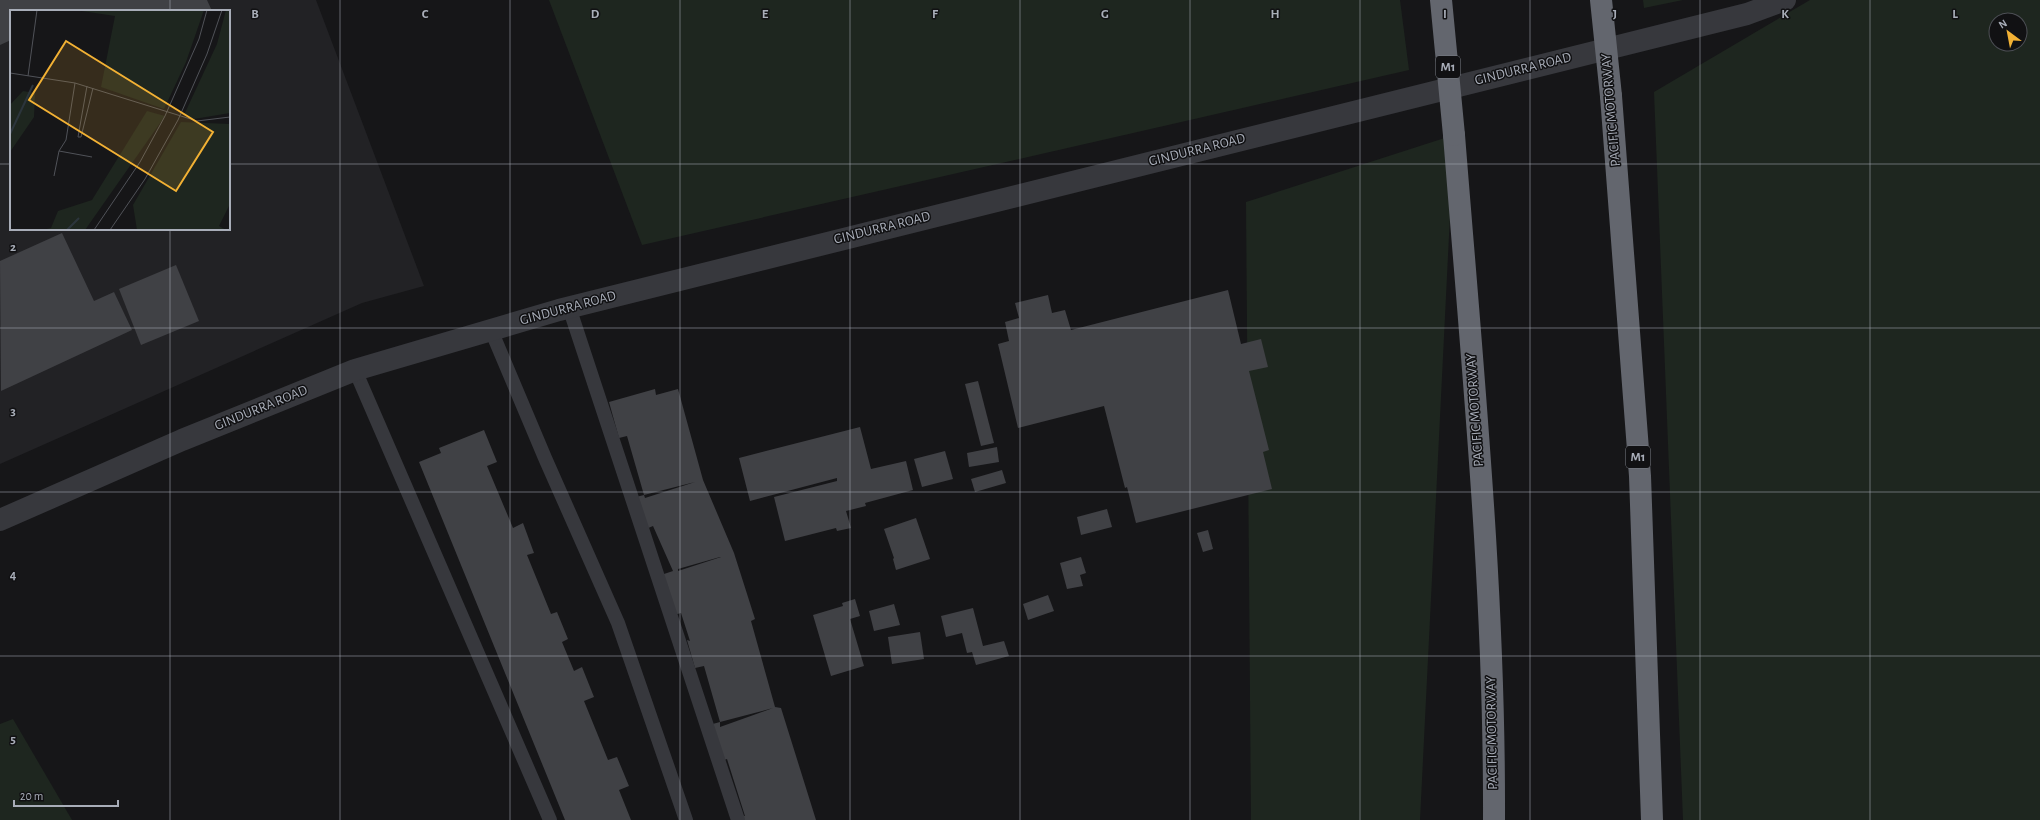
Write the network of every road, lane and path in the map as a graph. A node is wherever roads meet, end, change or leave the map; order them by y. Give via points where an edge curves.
1 (1441, 0) edge
2 (1601, 0) edge
3 (1785, 0) edge
4 (569, 307) junction
5 (491, 330) junction
6 (355, 370) junction
7 (0, 520) edge
8 (550, 820) edge
9 (686, 820) edge
10 (738, 820) edge
11 (1494, 820) edge
12 (1652, 820) edge

1 - 11 highway, PACIFIC MOTORWAY / M1, bridge via 1485,532 1494,751
2 - 12 highway, PACIFIC MOTORWAY / M1, bridge via 1611,96 1640,476
3 - 4 street, GINDURRA ROAD via 1747,14
4 - 5 street, GINDURRA ROAD
4 - 10 lane
5 - 6 street, GINDURRA ROAD
5 - 9 lane via 618,623
6 - 7 street, GINDURRA ROAD via 182,440
6 - 8 lane

